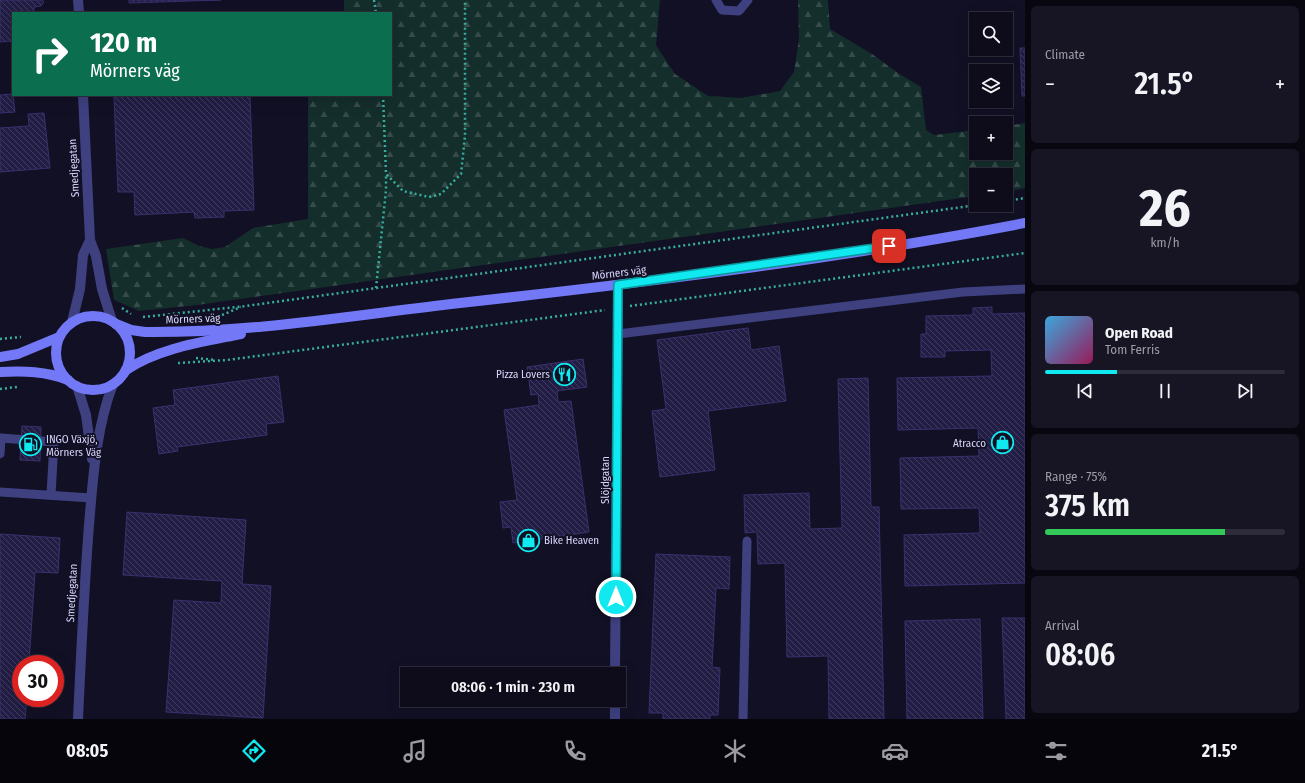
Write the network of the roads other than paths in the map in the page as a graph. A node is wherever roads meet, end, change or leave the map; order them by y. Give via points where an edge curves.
1 (78, 0) edge
2 (716, 0) edge
3 (748, 0) edge
4 (79, 12) edge
5 (83, 96) edge
6 (1025, 222) edge
7 (1025, 228) edge
8 (967, 234) junction
9 (90, 240) junction
10 (618, 285) junction
11 (1025, 289) edge
12 (72, 322) junction
13 (114, 322) junction
14 (272, 327) junction
15 (618, 334) junction
16 (60, 337) junction
17 (0, 357) edge
18 (126, 370) junction
19 (0, 372) edge
20 (73, 383) junction
21 (113, 384) junction
22 (0, 454) edge
23 (93, 469) junction
24 (0, 492) edge
25 (51, 495) junction
26 (91, 498) junction
27 (747, 541) dead end
28 (616, 667) edge
29 (615, 707) edge
30 (78, 719) edge
31 (615, 719) edge
32 (743, 719) edge

1 - 4 street
2 - 3 lane via 722,10 739,11
5 - 9 street, Smedjegatan
6 - 8 main road, Mörners väg
7 - 8 main road, Mörners väg
8 - 10 main road, Mörners väg
9 - 12 street, Smedjegatan via 83,255 80,289
9 - 13 street, Smedjegatan via 96,256 102,289
10 - 14 main road, Mörners väg
10 - 15 street, Slöjdgatan
11 - 15 lane via 963,292
12 - 13 main road via 92,316
12 - 16 main road
13 - 14 main road, Mörners väg via 131,330 145,332
13 - 18 main road via 128,339 130,349
14 - 18 main road, Mörners väg via 170,350
15 - 28 street, Slöjdgatan
16 - 17 main road
16 - 20 main road via 56,348 57,360 64,375
18 - 21 main road
19 - 20 main road via 53,374
20 - 21 main road via 95,390
20 - 23 street, Smedjegatan via 86,415
21 - 23 street, Smedjegatan
22 - 25 lane via 1,438 54,442
23 - 26 street, Smedjegatan
24 - 25 lane
25 - 26 lane
26 - 30 street, Smedjegatan
27 - 32 lane
29 - 31 street

